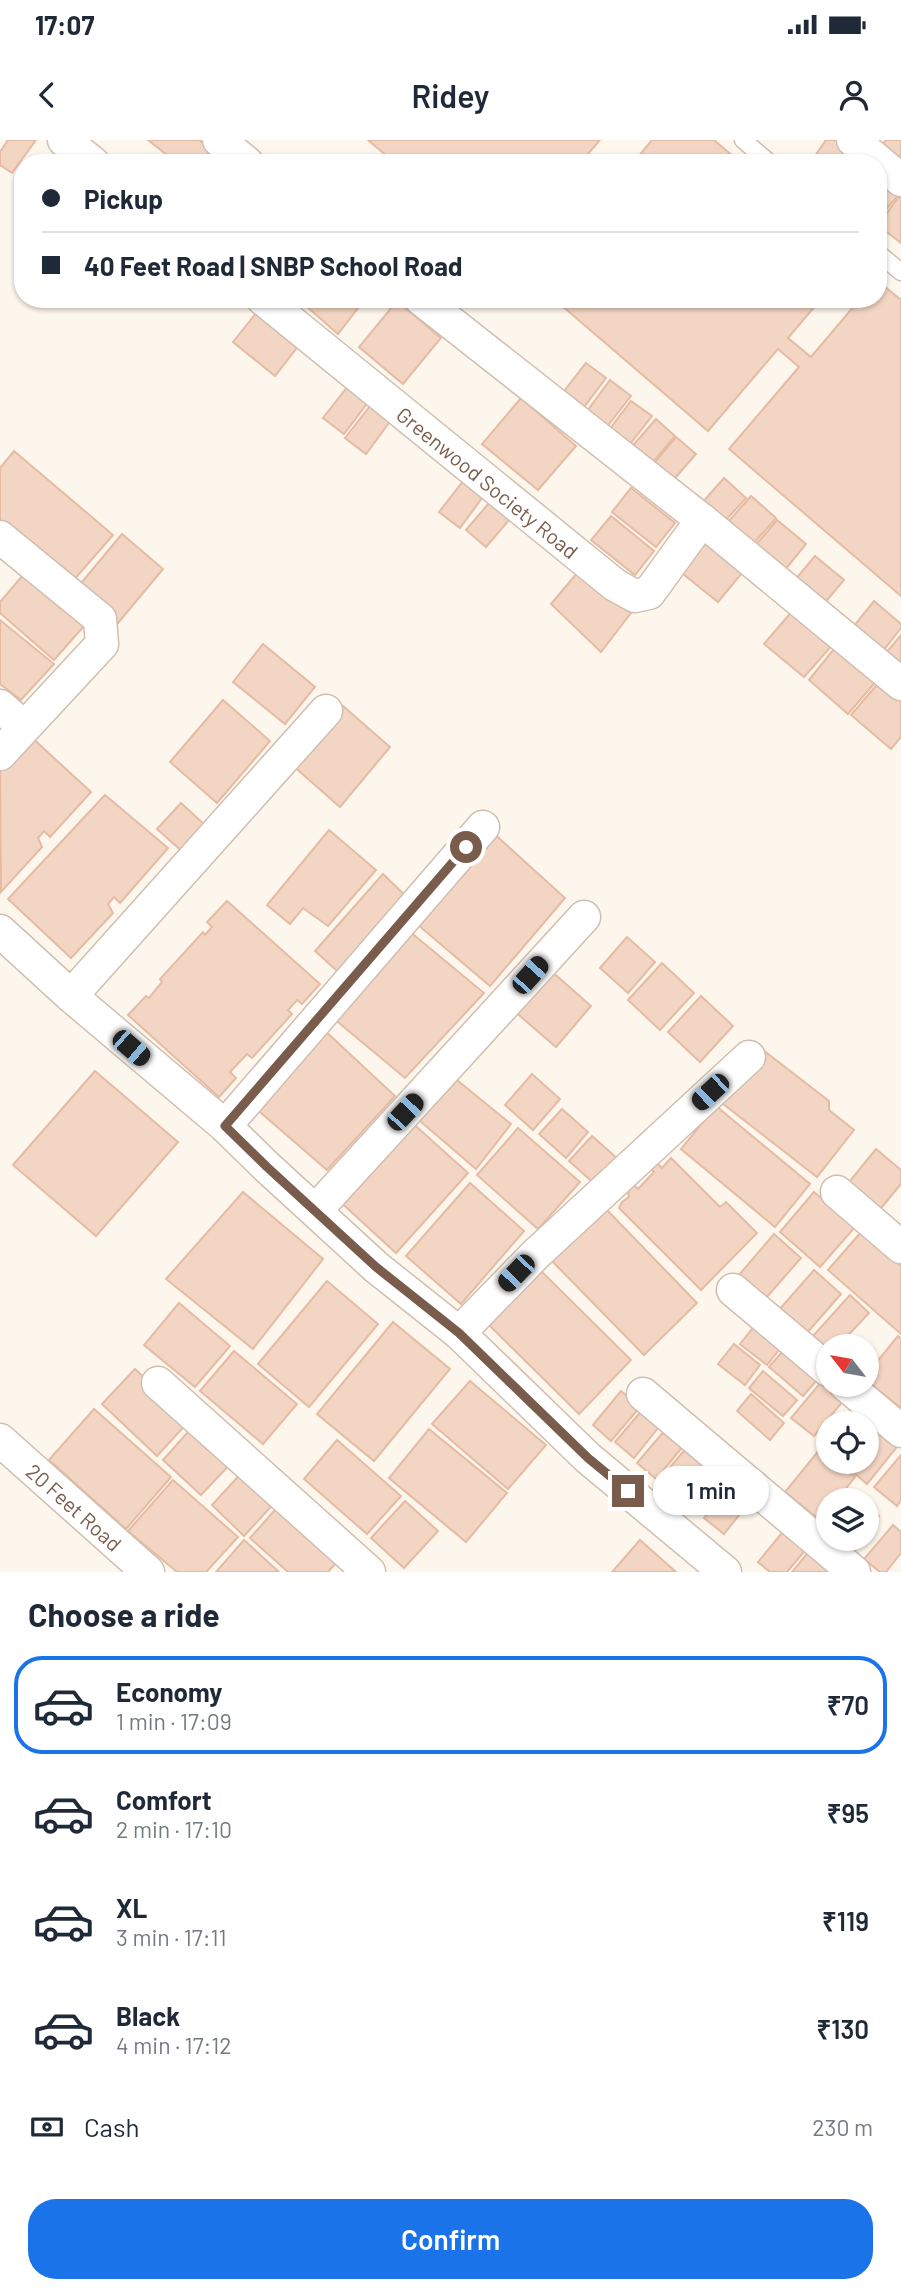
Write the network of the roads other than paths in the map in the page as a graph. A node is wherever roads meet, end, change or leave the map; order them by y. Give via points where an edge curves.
1 (64, 140) edge
2 (219, 140) edge
3 (743, 140) edge
4 (853, 140) edge
5 (82, 154) edge
6 (236, 154) edge
7 (759, 154) edge
8 (870, 154) edge
9 (887, 168) edge
10 (901, 180) edge
11 (887, 260) edge
12 (901, 272) edge
13 (274, 308) edge
14 (432, 308) edge
15 (702, 520) junction
16 (0, 537) edge
17 (901, 684) edge
18 (0, 706) edge
19 (326, 711) dead end
20 (24, 727) junction
21 (0, 754) edge
22 (482, 827) dead end
23 (584, 917) dead end
24 (0, 931) edge
25 (72, 996) junction
26 (749, 1056) dead end
27 (225, 1126) junction
28 (837, 1192) dead end
29 (316, 1210) junction
30 (901, 1247) edge
31 (733, 1290) dead end
32 (459, 1333) junction
33 (816, 1360) edge
34 (158, 1383) dead end
35 (643, 1394) dead end
36 (860, 1397) edge
37 (901, 1431) edge
38 (0, 1440) edge
39 (148, 1572) edge
40 (369, 1572) edge
41 (725, 1572) edge
42 (854, 1572) edge

1 - 5 street
2 - 6 street
3 - 7 lane
4 - 8 street
9 - 10 street
11 - 12 lane
13 - 15 street, Greenwood Society Road via 615,585 635,596 649,593
14 - 15 street
15 - 17 street
16 - 20 street via 100,619 102,644
18 - 20 street
19 - 25 street
20 - 21 street
22 - 27 street
23 - 29 street
24 - 25 street
25 - 27 street
26 - 32 street via 536,1254
27 - 29 street
28 - 30 street
29 - 32 street via 376,1267
31 - 33 street
32 - 41 street via 588,1458
34 - 40 street
35 - 42 street
36 - 37 street
38 - 39 street, 20 Feet Road

